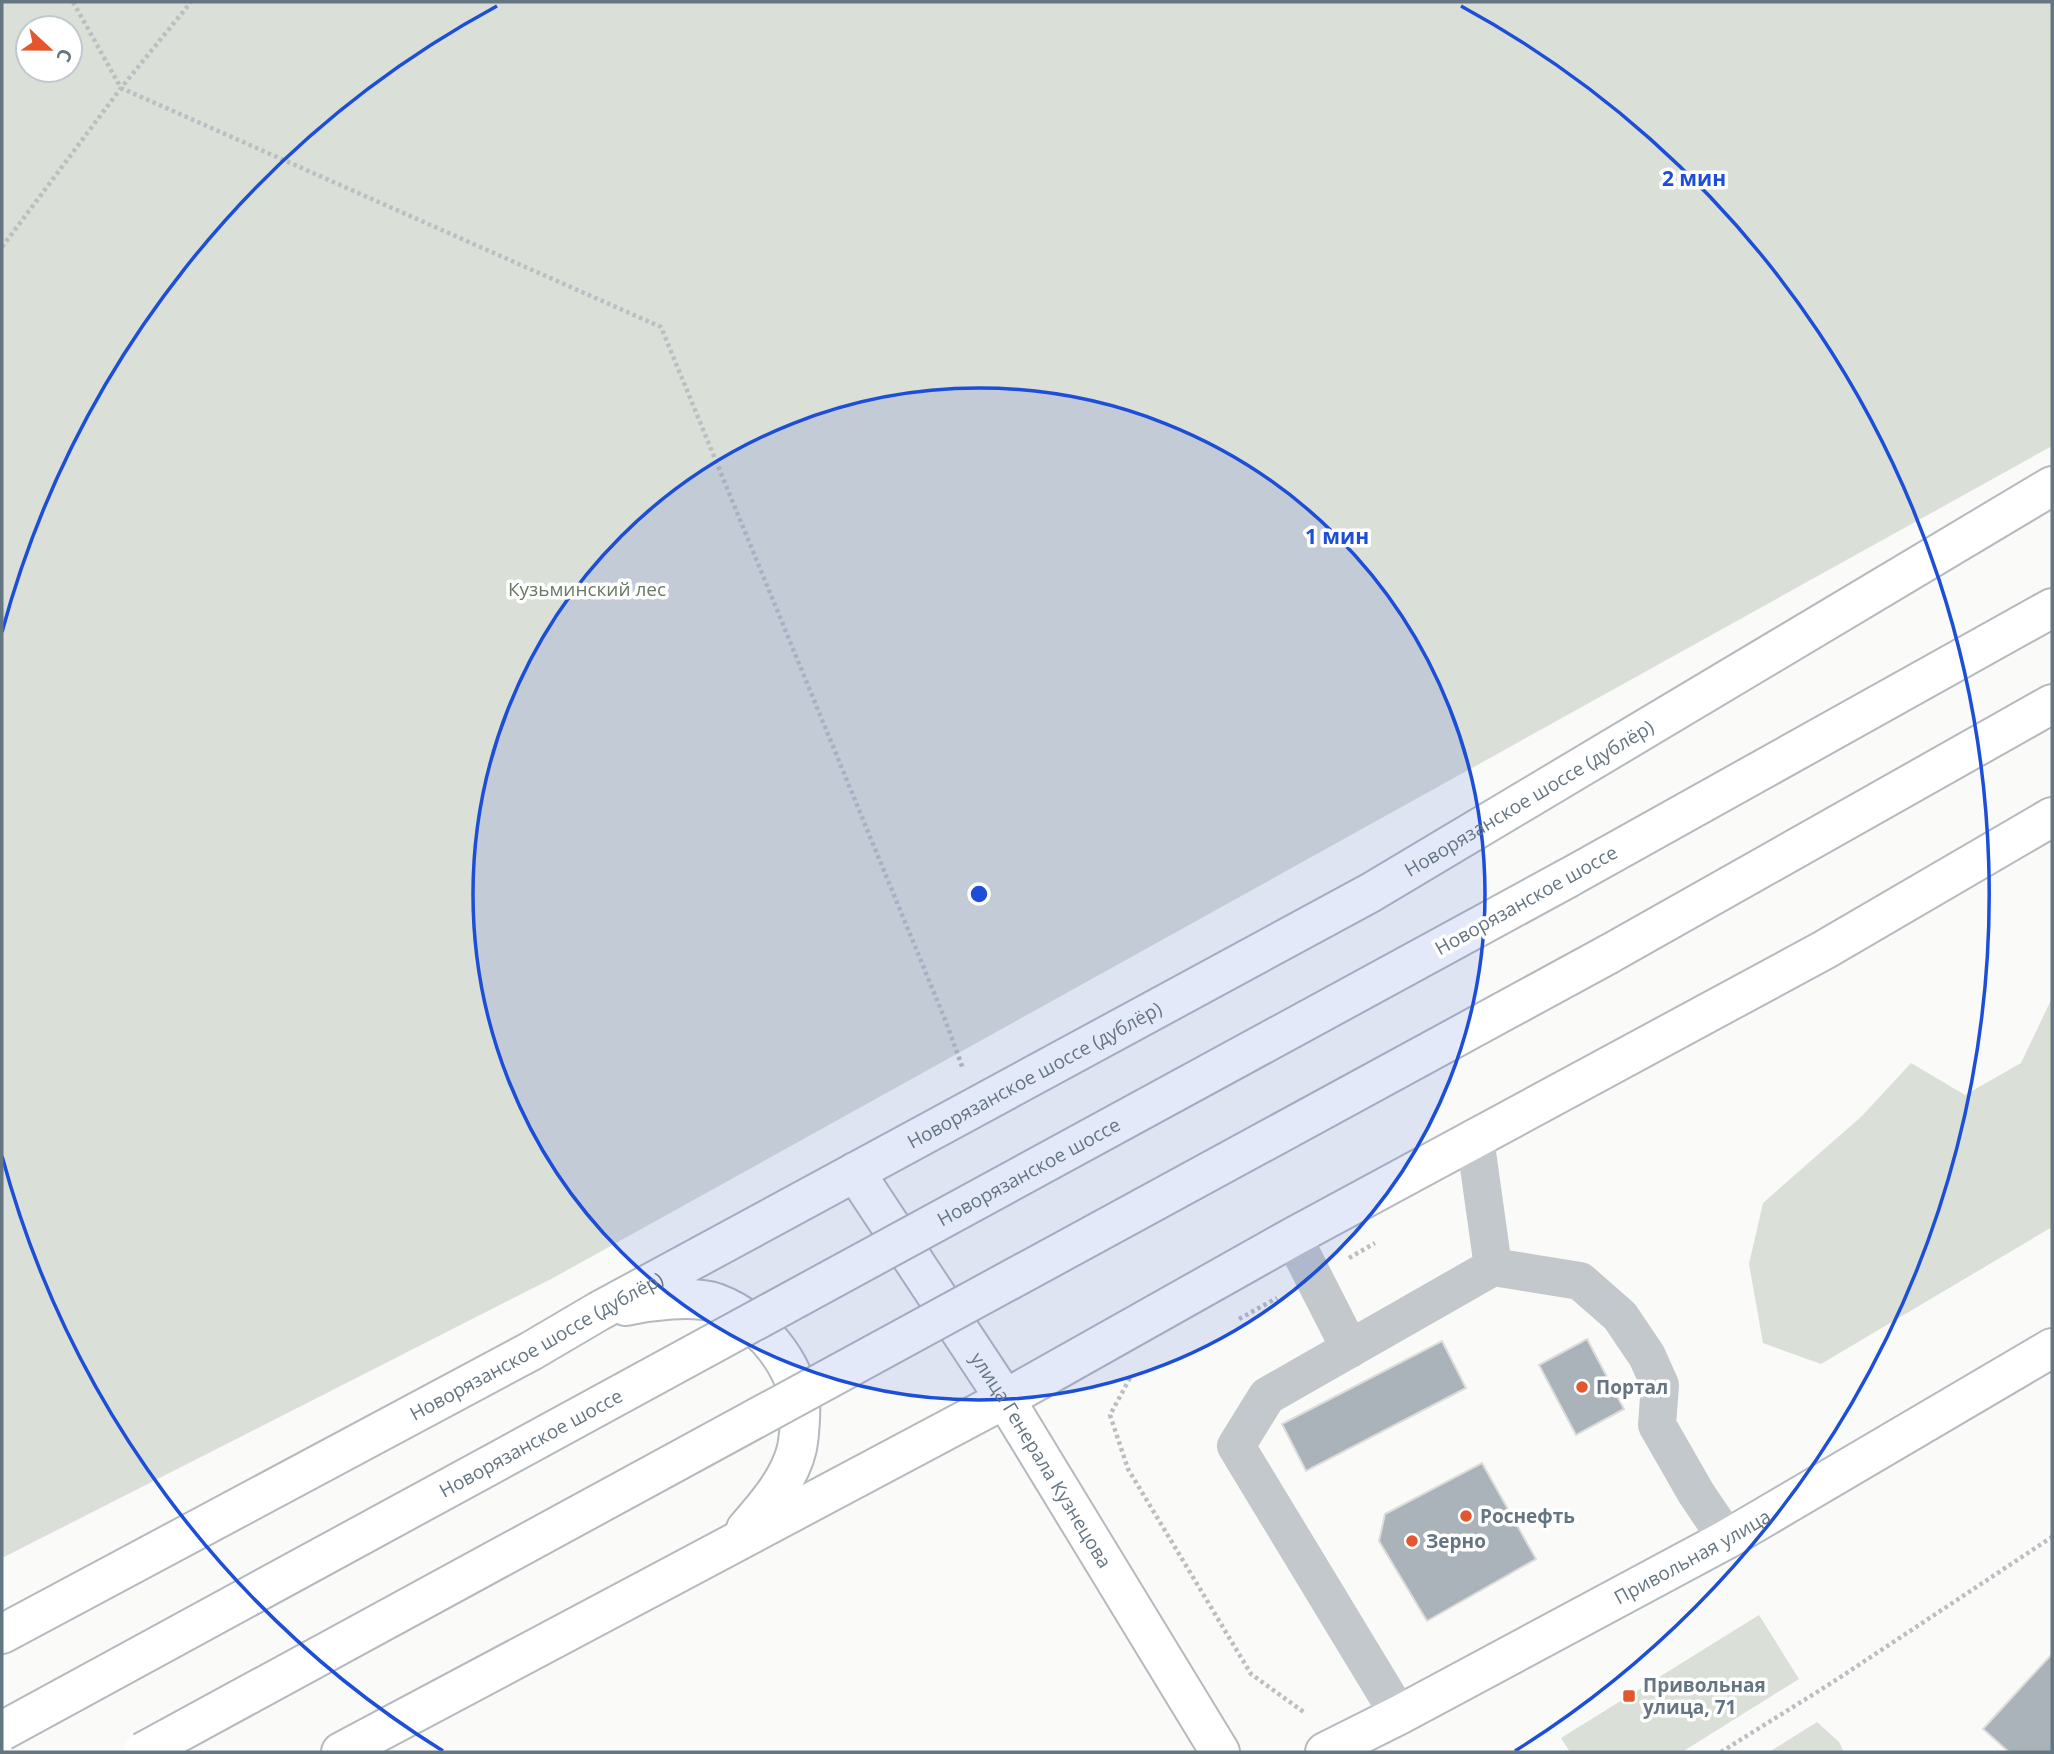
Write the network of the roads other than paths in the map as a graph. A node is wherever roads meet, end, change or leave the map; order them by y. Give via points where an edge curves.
1 (2052, 486) edge
2 (2052, 608) edge
3 (2052, 704) edge
4 (2052, 817) edge
5 (1475, 1138) junction
6 (855, 1172) junction
7 (1293, 1237) junction
8 (1493, 1267) junction
9 (599, 1311) junction
10 (2052, 1348) edge
11 (1350, 1349) junction
12 (1005, 1399) junction
13 (1727, 1539) junction
14 (735, 1541) junction
15 (2, 1634) edge
16 (1399, 1715) junction
17 (2, 1731) edge
18 (143, 1752) edge
19 (341, 1752) edge
20 (1220, 1752) edge
21 (1325, 1752) edge

1 - 6 main road, Новорязанское шоссе (дублёр) via 1370,893
2 - 17 main road, Новорязанское шоссе, bridge via 1568,878
3 - 18 main road, bridge via 1609,954
4 - 5 main road via 1824,950
5 - 7 main road
5 - 8 lane
6 - 9 main road, Новорязанское шоссе (дублёр)
6 - 12 main road, улица Генерала Кузнецова
7 - 11 lane
7 - 12 main road
8 - 11 lane
8 - 13 lane via 1580,1281 1620,1317 1660,1385 1657,1425
9 - 14 main road via 662,1299 714,1302 750,1320 780,1353 800,1397 797,1449 776,1495
9 - 15 main road, Новорязанское шоссе (дублёр)
10 - 13 main road, Привольная улица
11 - 16 lane via 1267,1396 1236,1446
12 - 14 main road
12 - 20 main road, улица Генерала Кузнецова
13 - 16 main road, Привольная улица
14 - 19 main road
16 - 21 main road, Привольная улица

